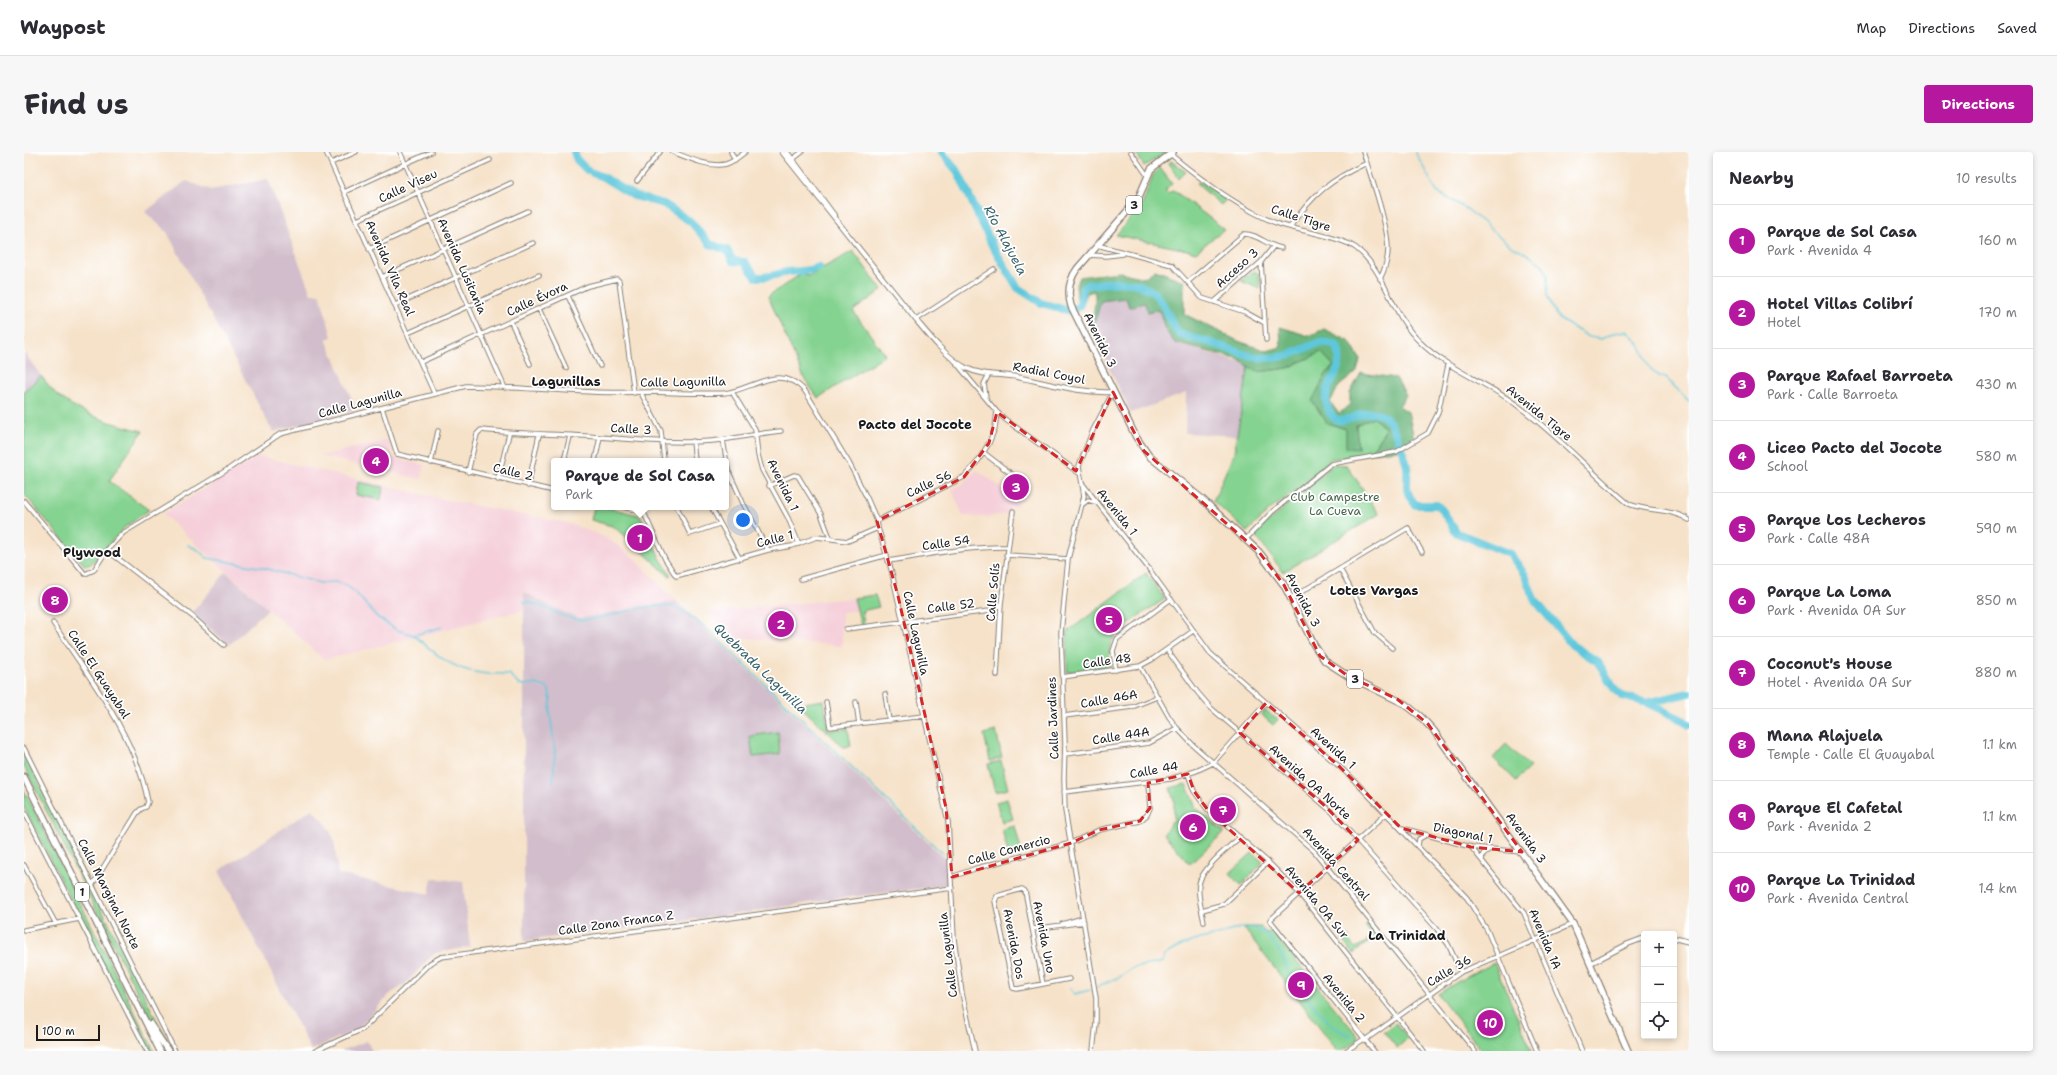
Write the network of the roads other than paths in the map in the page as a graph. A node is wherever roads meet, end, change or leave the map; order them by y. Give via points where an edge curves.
1 (326, 152) edge
2 (356, 152) edge
3 (400, 152) edge
4 (431, 152) edge
5 (660, 152) edge
6 (673, 152) edge
7 (731, 152) edge
8 (745, 152) edge
9 (782, 152) edge
10 (787, 152) edge
11 (802, 152) edge
12 (1131, 152) edge
13 (1363, 152) edge
14 (1171, 153) edge
15 (490, 160) dead end
16 (735, 160) junction
17 (791, 161) junction
18 (331, 163) junction
19 (1367, 163) junction
20 (405, 164) junction
21 (1147, 176) junction
22 (637, 181) dead end
23 (511, 183) dead end
24 (344, 192) junction
25 (418, 192) junction
26 (528, 211) dead end
27 (357, 220) junction
28 (430, 221) junction
29 (1290, 227) junction
30 (533, 243) dead end
31 (1097, 245) junction
32 (1272, 247) junction
33 (1280, 248) dead end
34 (369, 249) junction
35 (444, 249) junction
36 (1126, 253) junction
37 (1088, 255) junction
38 (1261, 262) junction
39 (994, 269) dead end
40 (539, 275) dead end
41 (382, 277) junction
42 (457, 277) junction
43 (1380, 278) junction
44 (1189, 281) junction
45 (568, 296) junction
46 (1214, 302) junction
47 (395, 305) junction
48 (469, 305) junction
49 (539, 309) junction
50 (916, 320) junction
51 (511, 322) junction
52 (1265, 323) junction
53 (408, 334) junction
54 (481, 335) junction
55 (928, 335) junction
56 (1266, 340) dead end
57 (955, 361) junction
58 (421, 362) junction
59 (530, 364) dead end
60 (1448, 365) junction
61 (600, 366) dead end
62 (961, 367) junction
63 (566, 368) dead end
64 (980, 373) junction
65 (989, 374) junction
66 (505, 388) junction
67 (634, 392) junction
68 (732, 392) junction
69 (1113, 392) junction
70 (434, 393) junction
71 (641, 393) junction
72 (986, 398) junction
73 (382, 408) junction
74 (997, 412) junction
75 (438, 431) dead end
76 (781, 431) dead end
77 (509, 434) junction
78 (756, 434) junction
79 (539, 435) junction
80 (570, 436) junction
81 (600, 437) junction
82 (723, 440) junction
83 (662, 441) junction
84 (693, 441) junction
85 (984, 453) junction
86 (565, 458) edge
87 (596, 458) edge
88 (664, 458) edge
89 (695, 458) edge
90 (726, 458) edge
91 (431, 463) junction
92 (468, 472) junction
93 (729, 472) edge
94 (1079, 473) junction
95 (498, 479) junction
96 (1018, 479) dead end
97 (1082, 483) junction
98 (528, 486) junction
99 (769, 486) junction
100 (551, 490) edge
101 (24, 501) edge
102 (1095, 502) junction
103 (1082, 505) junction
104 (636, 510) edge
105 (678, 510) edge
106 (712, 510) edge
107 (1013, 511) dead end
108 (1689, 520) edge
109 (877, 521) junction
110 (719, 524) junction
111 (878, 528) junction
112 (830, 538) junction
113 (1246, 539) junction
114 (799, 544) junction
115 (1008, 547) junction
116 (107, 550) junction
117 (768, 550) junction
118 (1422, 552) dead end
119 (886, 555) junction
120 (1006, 555) junction
121 (740, 559) junction
122 (1068, 559) junction
123 (888, 561) junction
124 (1340, 568) junction
125 (801, 579) dead end
126 (1291, 598) junction
127 (1170, 599) junction
128 (1001, 604) junction
129 (903, 622) junction
130 (53, 623) dead end
131 (846, 629) dead end
132 (1193, 631) junction
133 (224, 645) dead end
134 (1392, 648) dead end
135 (1167, 650) junction
136 (1140, 666) junction
137 (1116, 670) junction
138 (997, 675) dead end
139 (1062, 677) junction
140 (886, 694) dead end
141 (1157, 697) junction
142 (826, 702) dead end
143 (856, 702) dead end
144 (1266, 703) junction
145 (924, 716) junction
146 (1064, 716) junction
147 (889, 720) junction
148 (859, 724) junction
149 (1177, 728) junction
150 (1240, 733) junction
151 (24, 748) edge
152 (1065, 754) junction
153 (1213, 762) junction
154 (1188, 774) junction
155 (24, 777) edge
156 (1148, 783) junction
157 (1064, 792) junction
158 (24, 811) edge
159 (1386, 814) junction
160 (1401, 828) junction
161 (1426, 835) junction
162 (1240, 837) junction
163 (1358, 840) junction
164 (1071, 843) junction
165 (1418, 846) junction
166 (1471, 847) junction
167 (1490, 849) junction
168 (1522, 852) junction
169 (1482, 860) junction
170 (1268, 862) junction
171 (24, 865) edge
172 (1329, 867) junction
173 (952, 877) junction
174 (93, 884) junction
175 (952, 888) junction
176 (1299, 893) junction
177 (995, 901) joint
178 (1202, 910) junction
179 (79, 919) junction
180 (1083, 920) junction
181 (1204, 922) dead end
182 (56, 924) junction
183 (1574, 924) junction
184 (1033, 928) junction
185 (24, 930) edge
186 (1641, 939) edge
187 (1677, 939) edge
188 (1535, 940) junction
189 (1689, 942) edge
190 (1498, 956) junction
191 (1591, 963) junction
192 (1461, 972) junction
193 (1069, 979) dead end
194 (1043, 984) junction
195 (1430, 993) junction
196 (139, 1008) junction
197 (1397, 1016) junction
198 (1365, 1040) junction
199 (147, 1051) edge
200 (160, 1051) edge
201 (168, 1051) edge
202 (175, 1051) edge
203 (315, 1051) edge
204 (975, 1051) edge
205 (1093, 1051) edge
206 (1346, 1051) edge
207 (1351, 1051) edge
208 (1374, 1051) edge
209 (1424, 1051) edge
210 (1476, 1051) edge
211 (1537, 1051) edge
212 (1582, 1051) edge
213 (1628, 1051) edge

1 - 18 street, Avenida Vila Real
2 - 18 street
3 - 20 street, Avenida Lusitania
4 - 20 street
5 - 22 street
6 - 16 street via 697,161 716,164 726,164
7 - 16 street
8 - 16 street
9 - 17 street, Radial Coyol
10 - 17 street, Radial Coyol
11 - 17 street
12 - 21 street
13 - 19 street
14 - 21 main road, Avenida 3 / 3
14 - 29 street, Calle Tigre via 1186,167 1257,214
15 - 25 street, Calle Viseu
17 - 50 street, Radial Coyol
18 - 24 street, Avenida Vila Real
19 - 29 street via 1336,178 1300,212
19 - 43 street via 1388,242 1388,258
20 - 24 street
20 - 25 street, Avenida Lusitania
21 - 31 main road, Avenida 3 / 3 via 1138,199
23 - 28 street
24 - 27 street, Avenida Vila Real
25 - 27 street, Calle Viseu
25 - 28 street, Avenida Lusitania
26 - 35 street
27 - 34 street, Avenida Vila Real
28 - 34 street
28 - 35 street, Avenida Lusitania
29 - 43 street, Calle Tigre via 1349,244 1370,262
30 - 42 street
31 - 36 street
31 - 37 main road, Avenida 3 / 3
32 - 33 street
32 - 38 street, Acceso 3
32 - 44 street via 1244,234
34 - 41 street, Avenida Vila Real
35 - 41 street
35 - 42 street, Avenida Lusitania
36 - 37 street
36 - 44 street via 1172,265
37 - 69 main road, Avenida 3 / 3 via 1070,282 1069,296 1072,309
38 - 46 street, Acceso 3
38 - 52 street
39 - 50 street
40 - 48 street
41 - 47 street, Avenida Vila Real
42 - 47 street
42 - 48 street, Avenida Lusitania
43 - 60 street, Avenida Tigre via 1397,314 1408,330
44 - 46 street via 1202,298
45 - 49 street, Calle Évora
45 - 61 street
45 - 67 street, Calle Évora via 597,283 617,279 619,281
46 - 52 street via 1245,312
47 - 53 street, Avenida Vila Real
48 - 53 street
48 - 54 street, Avenida Lusitania
49 - 51 street, Calle Évora
49 - 63 street
50 - 55 street, Radial Coyol
51 - 54 street, Calle Évora
51 - 59 street
52 - 56 street
53 - 58 street, Avenida Vila Real
54 - 58 street, Calle Évora
54 - 66 street, Avenida Lusitania
55 - 57 street, Radial Coyol
55 - 62 street, Radial Coyol via 936,346
57 - 62 street
57 - 64 street, Radial Coyol
58 - 70 street, Avenida Vila Real
60 - 108 street, Avenida Tigre via 1518,406 1629,504 1638,508 1678,514
60 - 113 street via 1438,413 1422,438 1396,452 1331,464 1272,512
62 - 64 street, Radial Coyol
62 - 72 street
64 - 65 street, Radial Coyol
65 - 69 street, Radial Coyol via 1098,393
65 - 72 street via 984,384
66 - 67 street, Calle Lagunilla
66 - 70 street, Calle Lagunilla via 466,386
67 - 71 street, Calle Lagunilla
68 - 71 street, Calle Lagunilla
68 - 78 street, Avenida 1
68 - 109 street, Calle Lagunilla via 777,378 790,379 801,386 846,458
69 - 94 street, Calle Jardines via 1082,456
69 - 113 main road, Avenida 3 / 3 via 1144,451
70 - 73 street, Calle Lagunilla
71 - 83 street via 661,431
72 - 74 street
73 - 91 street via 396,454
73 - 116 street, Calle Lagunilla via 280,434 230,468 134,525
74 - 85 street, Calle 56 via 995,428
74 - 94 street
75 - 91 street
76 - 78 street, Calle 3
77 - 79 street, Calle 3
77 - 92 street, Calle 3 via 478,431
77 - 95 street
78 - 82 street, Calle 3
78 - 99 street, Avenida 1 via 760,463
79 - 80 street, Calle 3
79 - 98 street
80 - 81 street, Calle 3
80 - 86 street
81 - 83 street, Calle 3
81 - 87 street
82 - 84 street, Calle 3
82 - 90 street
83 - 84 street, Calle 3
83 - 88 street
84 - 89 street
85 - 96 street
85 - 109 street, Calle 56 via 960,480
91 - 92 street
92 - 95 street, Calle 2
93 - 117 street
94 - 97 street, Calle Jardines
95 - 98 street, Calle 2
97 - 102 street, Avenida 1
97 - 103 street, Calle Jardines
98 - 100 street, Calle 2
99 - 112 street via 794,475 798,476 821,514
99 - 114 street, Avenida 1 via 788,518
101 - 116 street, Calle Lagunilla via 85,574 94,570
102 - 103 street via 1088,500
102 - 127 street, Avenida 1
103 - 122 street, Calle Jardines
104 - 121 street, Calle 1 via 647,517 665,559 676,576
105 - 110 street via 690,534
106 - 110 street
107 - 115 street, Calle Solís
109 - 111 street, Calle Lagunilla
110 - 121 street
111 - 112 street, Calle 1 via 848,541
111 - 119 street, Calle Lagunilla
112 - 114 street, Calle 1 via 817,537
113 - 126 main road, Avenida 3 / 3 via 1276,574
114 - 117 street, Calle 1
115 - 120 street, Calle Solís
115 - 123 street, Calle 54 via 970,549
116 - 133 street via 192,616
117 - 121 street, Calle 1
118 - 124 street via 1408,528
119 - 123 street, Calle Lagunilla
119 - 125 street
120 - 122 street
120 - 128 street, Calle Solís
122 - 139 street, Calle Jardines via 1062,612
123 - 129 street, Calle Lagunilla
124 - 126 street
124 - 134 street via 1375,633
126 - 168 main road, Avenida 3 / 3 via 1320,656 1348,676 1397,699 1428,724
127 - 132 street, Avenida 1
127 - 137 street via 1117,640 1113,650
128 - 129 street, Calle 52 via 990,611
128 - 138 street, Calle Solís
129 - 131 street, Calle 52
129 - 145 street, Calle Lagunilla
130 - 174 street, Calle El Guayabal via 120,723 142,779 148,802 146,807 137,813
132 - 135 street, Calle 48
132 - 144 street, Avenida 1 via 1220,663
135 - 136 street, Calle 48
135 - 150 street, Avenida 0A Norte via 1204,700
136 - 137 street, Calle 48
136 - 141 street, Avenida Central
137 - 139 street, Calle 48
139 - 146 street, Calle Jardines
140 - 147 street
141 - 146 street, Calle 46A via 1132,707
141 - 149 street, Avenida Central
142 - 148 street via 830,727
143 - 148 street
144 - 150 street, Calle 44
144 - 159 street, Avenida 1 via 1350,776
145 - 147 street
145 - 173 street, Calle Lagunilla via 948,821
146 - 152 street, Calle Jardines
147 - 148 street
149 - 152 street, Calle 44A via 1149,743
149 - 153 street, Avenida Central
150 - 153 street, Calle 44
150 - 163 street, Avenida 0A Norte via 1325,806
151 - 174 street, Calle Marginal Norte
152 - 157 street, Calle Jardines
153 - 154 street, Calle 44
153 - 172 street, Avenida Central via 1305,840
154 - 156 street, Calle 44
154 - 162 street, Avenida 0A Sur via 1200,801
155 - 196 main road, 1
156 - 157 street, Calle 44
156 - 164 street, Calle Comercio via 1148,815 1140,821 1099,830
157 - 164 street, Calle Jardines
158 - 179 street
159 - 160 street, Avenida 1
159 - 163 street
160 - 161 street, Diagonal 1
160 - 165 street, Avenida 1
161 - 165 street via 1419,839
161 - 166 street, Diagonal 1
162 - 170 street, Avenida 0A Sur
162 - 178 street via 1200,879
163 - 172 street
163 - 192 street, Avenida 0A Norte via 1444,938
164 - 173 street, Calle Comercio
164 - 180 street, Calle Jardines
165 - 190 street, Avenida 1 via 1474,907
166 - 167 street, Diagonal 1
166 - 169 street, Avenida 1A
167 - 168 street, Diagonal 1
167 - 169 street via 1483,854
168 - 183 main road, Avenida 3 / 3
169 - 188 street, Avenida 1A via 1522,910
170 - 176 street, Avenida 0A Sur
170 - 178 street via 1224,904
171 - 182 street
172 - 176 street
172 - 195 street, Avenida Central
173 - 175 street, Calle Lagunilla
174 - 202 street, Calle Marginal Norte
175 - 203 street, Calle Zona Franca Z via 441,957 430,963 358,1032
175 - 204 street, Calle Lagunilla via 958,969
176 - 197 street, Avenida 0A Sur
176 - 198 street, Avenida 2 via 1270,920
177 - 184 street, Avenida Uno via 997,896 1022,890 1026,893
177 - 194 street, Avenida Dos via 1012,987 1014,989
178 - 181 street
179 - 182 street
179 - 199 street
180 - 184 street
180 - 205 street, Calle Jardines via 1096,998
182 - 185 street
183 - 188 street, Calle 36
183 - 191 main road, Avenida 3 / 3
184 - 194 street, Avenida Uno
186 - 191 street
187 - 189 street
188 - 190 street, Calle 36
188 - 212 street, Avenida 1A
190 - 192 street, Calle 36
190 - 211 street, Avenida 1
191 - 213 main road, Avenida 3 / 3
192 - 195 street, Calle 36
193 - 194 street
195 - 197 street, Calle 36
195 - 210 street, Avenida Central
196 - 200 main road, 1
196 - 201 main road
197 - 198 street, Calle 36
197 - 209 street, Avenida 0A Sur
198 - 206 street
198 - 207 street
198 - 208 street, Avenida 2

